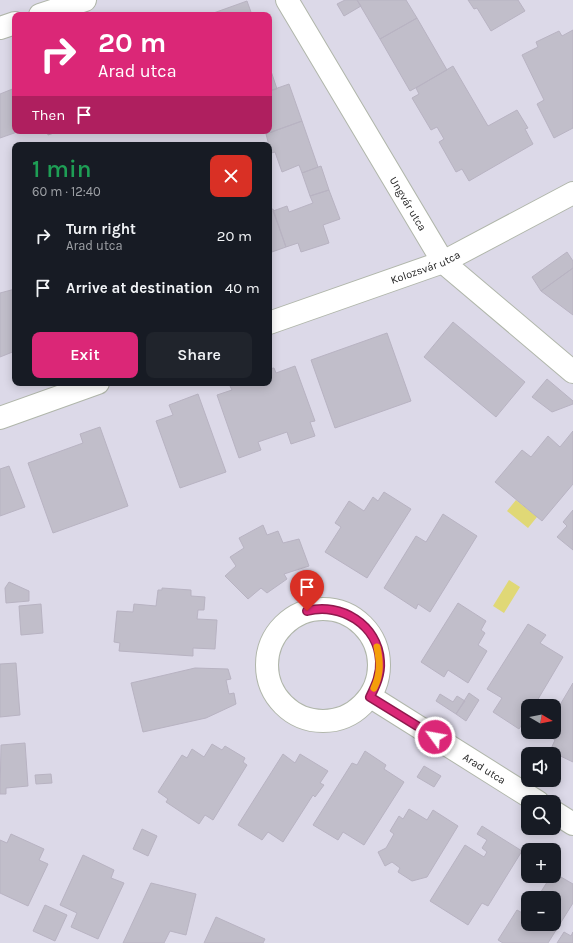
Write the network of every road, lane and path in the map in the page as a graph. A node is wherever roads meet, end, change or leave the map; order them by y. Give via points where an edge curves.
1 (85, 0) edge
2 (287, 0) edge
3 (49, 12) edge
4 (12, 24) edge
5 (0, 28) edge
6 (573, 194) edge
7 (443, 262) junction
8 (272, 322) edge
9 (573, 372) edge
10 (90, 386) edge
11 (0, 418) edge
12 (370, 697) junction
13 (527, 795) edge
14 (561, 816) edge
15 (573, 824) edge

1 - 3 street
2 - 7 street, Ungvár utca
4 - 5 street
6 - 7 street, Kolozsvár utca
7 - 8 street, Kolozsvár utca
7 - 9 street, Ungvár utca
10 - 11 street
12 - 12 street via 378,680 380,668 376,643 366,628 352,616 334,609 316,609 298,614 283,625 272,640 267,658 268,677 275,695 287,709 304,719 322,722 341,719 358,710
12 - 13 street, Arad utca
14 - 15 street

